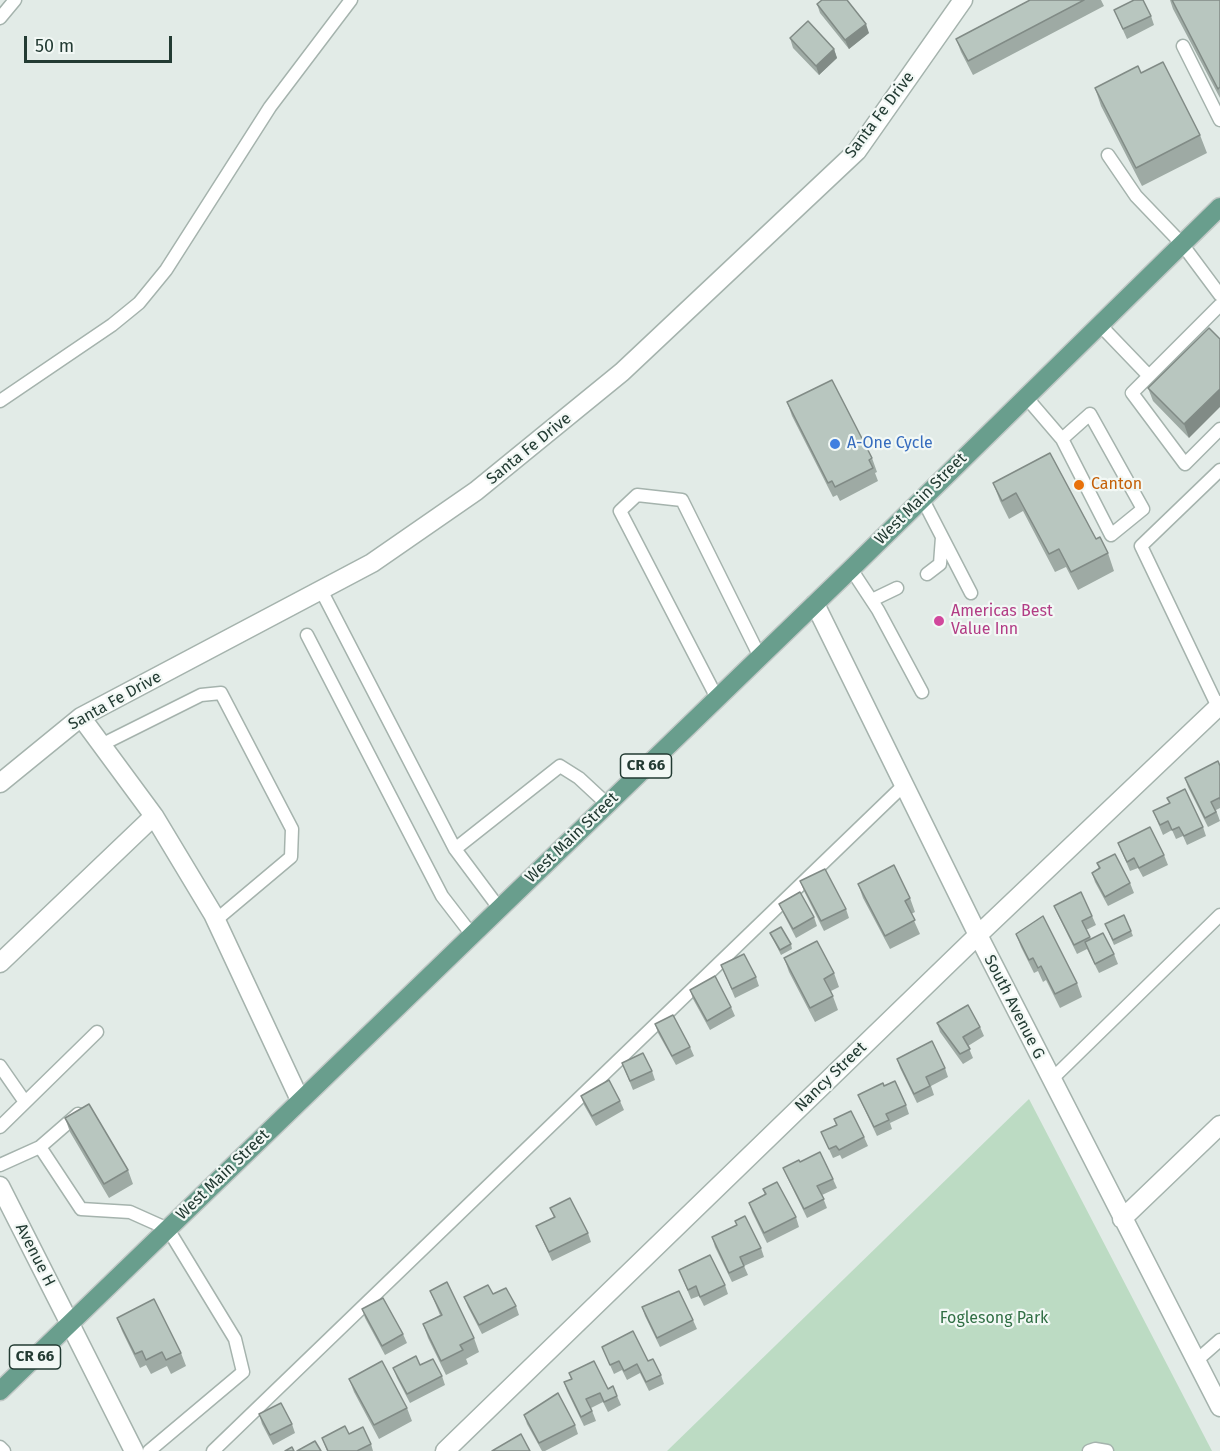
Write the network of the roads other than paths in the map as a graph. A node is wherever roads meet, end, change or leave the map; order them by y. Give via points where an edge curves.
1 (15, 0) edge
2 (351, 0) edge
3 (963, 0) edge
4 (0, 18) edge
5 (1183, 46) edge
6 (1220, 120) edge
7 (1108, 155) dead end
8 (1220, 207) edge
9 (1182, 244) junction
10 (1220, 295) edge
11 (1220, 305) edge
12 (1100, 325) junction
13 (1149, 376) junction
14 (1026, 397) junction
15 (0, 401) edge
16 (1220, 429) edge
17 (1062, 439) junction
18 (1220, 470) edge
19 (922, 498) junction
20 (942, 536) junction
21 (851, 569) junction
22 (927, 574) dead end
23 (897, 588) dead end
24 (321, 590) junction
25 (971, 593) dead end
26 (872, 600) junction
27 (815, 603) junction
28 (307, 635) dead end
29 (760, 657) junction
30 (922, 692) dead end
31 (717, 698) junction
32 (1219, 706) edge
33 (81, 717) junction
34 (101, 745) junction
35 (0, 783) edge
36 (904, 786) junction
37 (607, 804) junction
38 (154, 816) junction
39 (455, 849) junction
40 (499, 908) junction
41 (1220, 915) edge
42 (216, 920) junction
43 (471, 935) junction
44 (978, 935) junction
45 (0, 963) edge
46 (97, 1032) dead end
47 (0, 1066) edge
48 (1051, 1080) junction
49 (300, 1100) junction
50 (25, 1102) junction
51 (80, 1112) edge
52 (1220, 1125) edge
53 (0, 1127) edge
54 (40, 1147) junction
55 (0, 1166) edge
56 (0, 1186) edge
57 (1122, 1220) junction
58 (168, 1229) junction
59 (70, 1324) junction
60 (1220, 1340) edge
61 (1196, 1361) junction
62 (0, 1391) edge
63 (1220, 1407) edge
64 (0, 1447) edge
65 (4, 1451) edge
66 (134, 1451) edge
67 (149, 1451) edge
68 (213, 1451) edge
69 (445, 1451) edge
70 (1089, 1451) edge
71 (1107, 1451) edge

1 - 4 lane
2 - 15 lane via 270,107 166,270 139,303
3 - 24 street, Santa Fe Drive via 857,151 622,372 476,491 372,563
5 - 6 lane
7 - 9 lane via 1136,196
8 - 9 main road, West Main Street / CR 66
9 - 10 lane
9 - 12 main road, West Main Street / CR 66
11 - 13 lane
12 - 13 lane
12 - 14 main road, West Main Street / CR 66
13 - 16 lane via 1132,393 1185,464
14 - 17 lane
14 - 19 main road, West Main Street / CR 66
17 - 17 lane via 1096,506 1111,535 1143,509 1090,414
18 - 32 lane via 1141,546
19 - 20 lane
19 - 21 main road, West Main Street / CR 66
20 - 22 lane via 940,564
20 - 25 lane
21 - 26 lane
21 - 27 main road, West Main Street / CR 66
23 - 26 lane
24 - 33 street, Santa Fe Drive
24 - 39 lane
26 - 30 lane
27 - 29 main road, West Main Street / CR 66
27 - 36 street, South Avenue G
28 - 43 lane via 442,896
29 - 31 main road, West Main Street / CR 66
29 - 31 lane via 682,500 637,495 620,511
31 - 37 main road, West Main Street / CR 66
32 - 44 street, Nancy Street
33 - 34 street
33 - 35 street, Santa Fe Drive
34 - 38 street
34 - 42 lane via 201,695 221,693 292,829 291,857
36 - 44 street, South Avenue G
36 - 68 lane
37 - 39 lane via 560,766
37 - 40 main road, West Main Street / CR 66
38 - 42 street
38 - 45 street
39 - 40 lane
40 - 43 main road, West Main Street / CR 66
41 - 48 lane
42 - 49 street
43 - 49 main road, West Main Street / CR 66
44 - 48 street, South Avenue G
44 - 69 street, Nancy Street
46 - 50 lane
47 - 50 lane
48 - 57 street, South Avenue G
49 - 58 main road, West Main Street / CR 66
50 - 53 lane
51 - 54 lane
52 - 57 street
54 - 55 lane
54 - 58 lane via 81,1209 130,1212
56 - 59 street, Avenue H
57 - 61 street, South Avenue G
58 - 59 main road, West Main Street / CR 66
58 - 67 lane via 235,1339 243,1372
59 - 62 main road, West Main Street / CR 66
59 - 66 street, Avenue H
60 - 61 lane
61 - 63 street, South Avenue G
64 - 65 lane
70 - 71 lane

